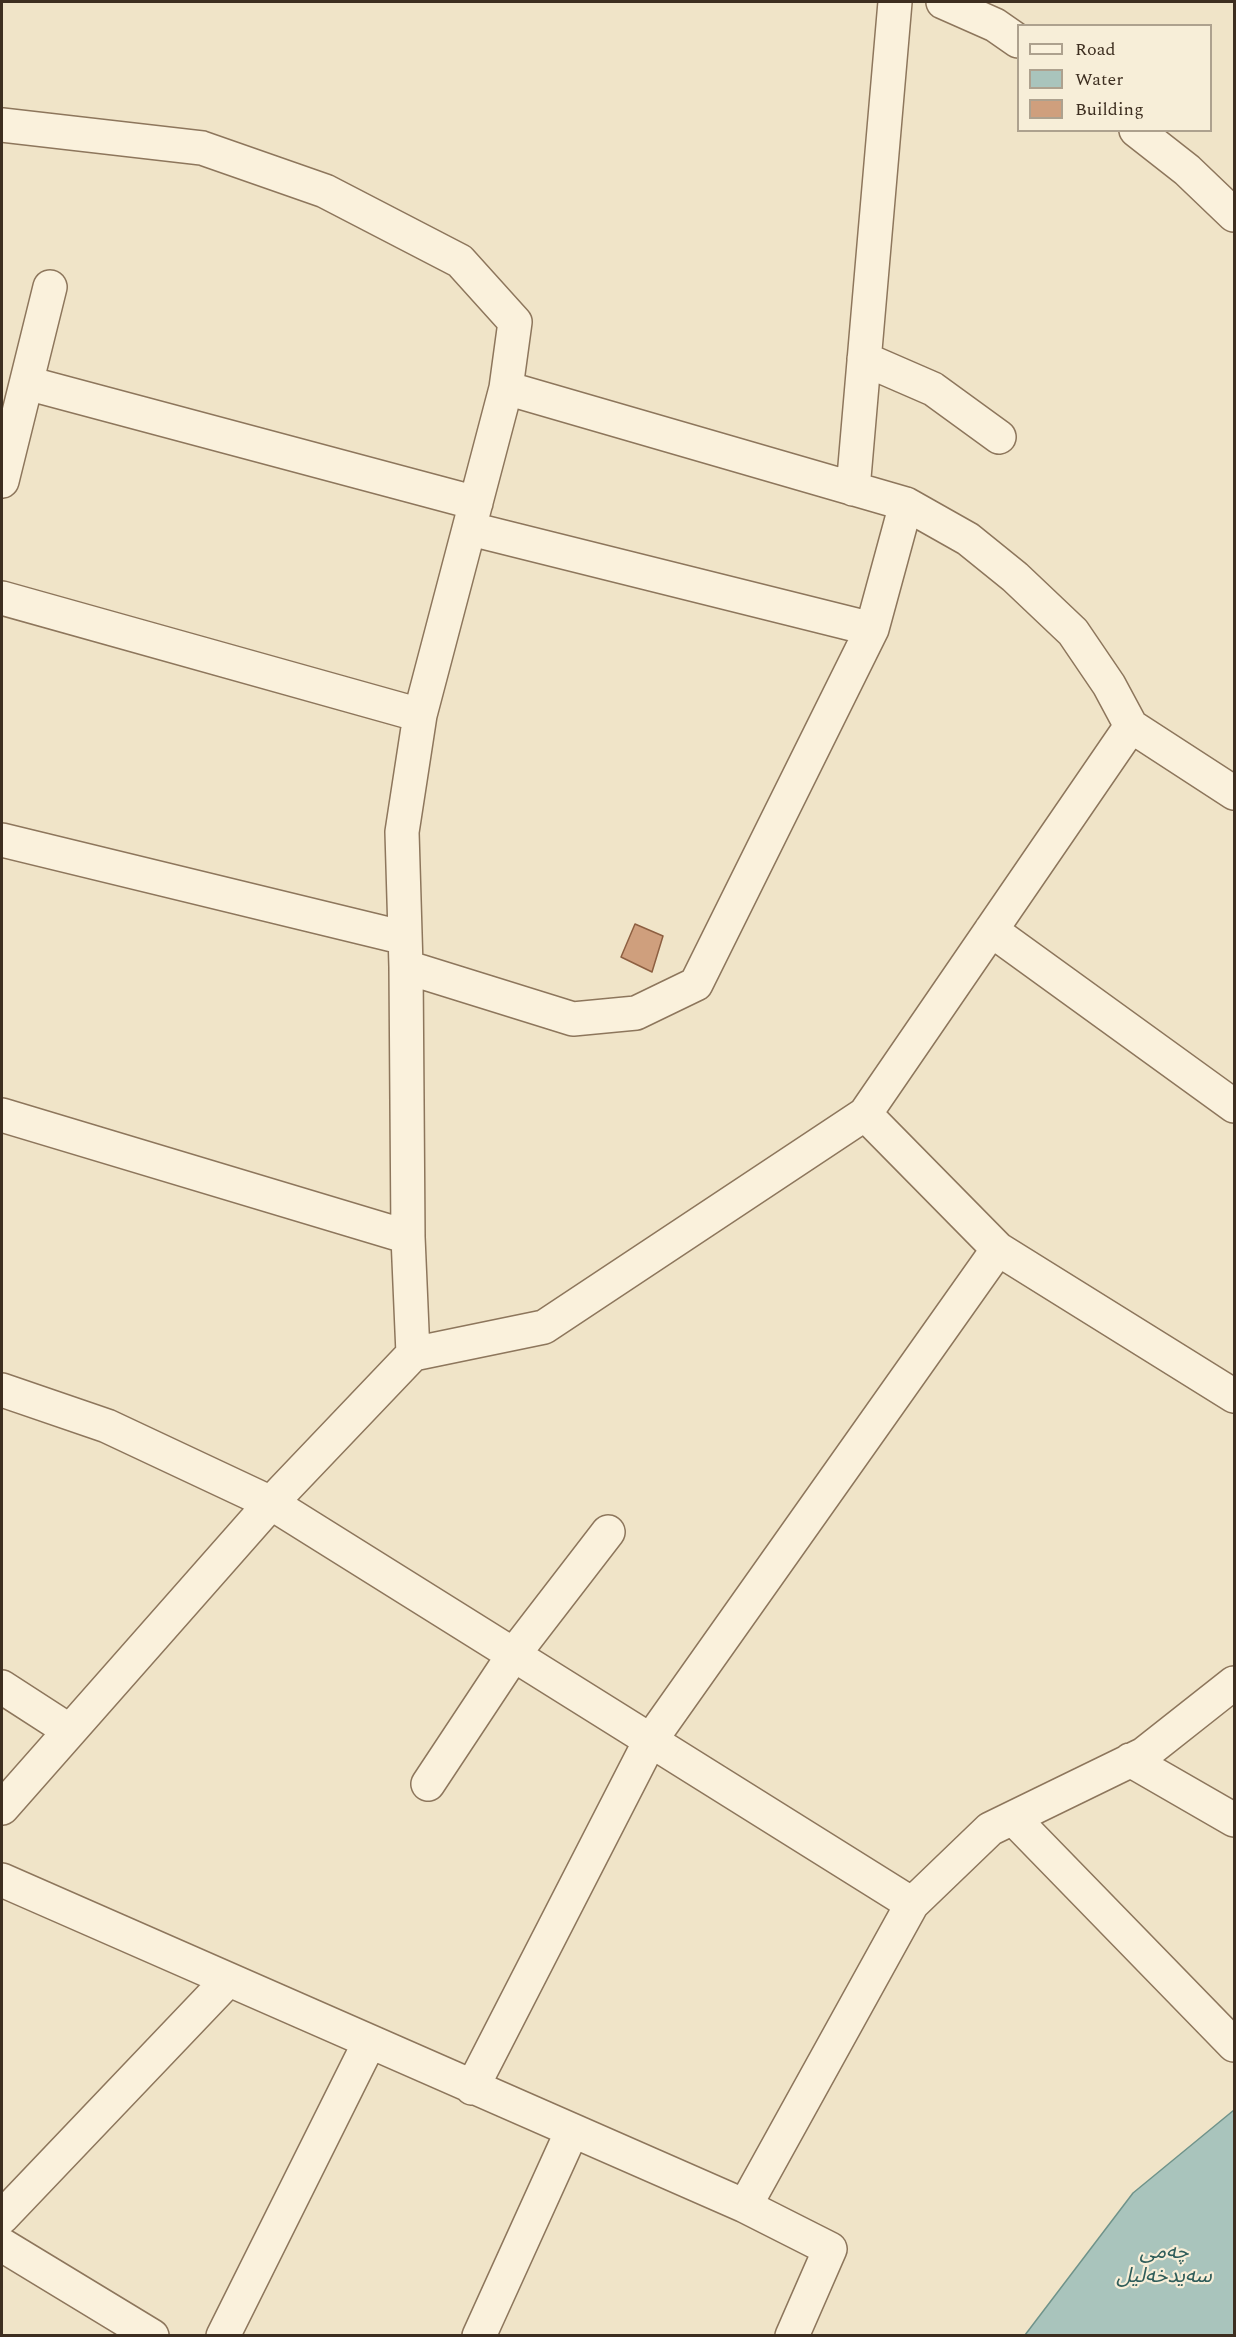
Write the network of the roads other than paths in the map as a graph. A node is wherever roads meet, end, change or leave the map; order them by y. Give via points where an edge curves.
1 (896, 2) edge
2 (943, 2) edge
3 (1017, 39) edge
4 (2, 125) edge
5 (1139, 132) edge
6 (1234, 215) edge
7 (50, 287) dead end
8 (864, 359) junction
9 (27, 383) junction
10 (506, 388) junction
11 (999, 437) dead end
12 (2, 481) edge
13 (853, 489) junction
14 (906, 504) junction
15 (474, 516) junction
16 (2, 598) edge
17 (872, 629) junction
18 (420, 715) junction
19 (1131, 726) junction
20 (1234, 793) edge
21 (2, 840) edge
22 (991, 930) junction
23 (406, 953) junction
24 (1234, 1106) edge
25 (865, 1114) junction
26 (2, 1115) edge
27 (408, 1237) junction
28 (999, 1249) junction
29 (413, 1354) junction
30 (2, 1390) edge
31 (1234, 1396) edge
32 (271, 1503) junction
33 (608, 1532) dead end
34 (514, 1654) junction
35 (1234, 1683) edge
36 (2, 1687) edge
37 (70, 1731) junction
38 (651, 1741) junction
39 (1130, 1760) junction
40 (428, 1784) dead end
41 (2, 1808) edge
42 (1013, 1818) junction
43 (1234, 1820) edge
44 (2, 1881) edge
45 (912, 1905) junction
46 (228, 1980) junction
47 (369, 2043) junction
48 (1234, 2045) edge
49 (472, 2088) junction
50 (572, 2132) junction
51 (745, 2206) junction
52 (2, 2217) edge
53 (2, 2245) edge
54 (152, 2336) edge
55 (223, 2336) edge
56 (479, 2336) edge
57 (792, 2336) edge

1 - 8 street
2 - 3 street
4 - 10 street via 202,148 325,191 450,255 515,322
5 - 6 street via 1187,170
7 - 9 street
8 - 11 street via 933,389
8 - 13 street
9 - 12 street
9 - 15 street
10 - 13 street
10 - 15 street
13 - 14 street
14 - 17 street
14 - 19 street via 968,539 1016,577 1073,632
15 - 17 street
15 - 18 street
16 - 18 street
17 - 23 street via 696,984 636,1013 573,1019
18 - 23 street via 402,832
19 - 20 street
19 - 22 street
21 - 23 street
22 - 24 street
22 - 25 street
23 - 27 street
25 - 28 street
25 - 29 street via 544,1327
26 - 27 street
27 - 29 street
28 - 31 street
28 - 38 street
29 - 32 street
30 - 32 street via 107,1426
32 - 34 street
32 - 37 street
33 - 34 street
34 - 38 street
34 - 40 street
35 - 39 street via 1144,1754
36 - 37 street
37 - 41 street
38 - 45 street
38 - 49 street
39 - 42 street
39 - 43 street
42 - 45 street via 990,1829
42 - 48 street
44 - 46 street
45 - 51 street
46 - 47 street
46 - 52 street
47 - 49 street
47 - 55 street
49 - 50 street
50 - 51 street
50 - 56 street
51 - 57 street via 830,2249
53 - 54 street

